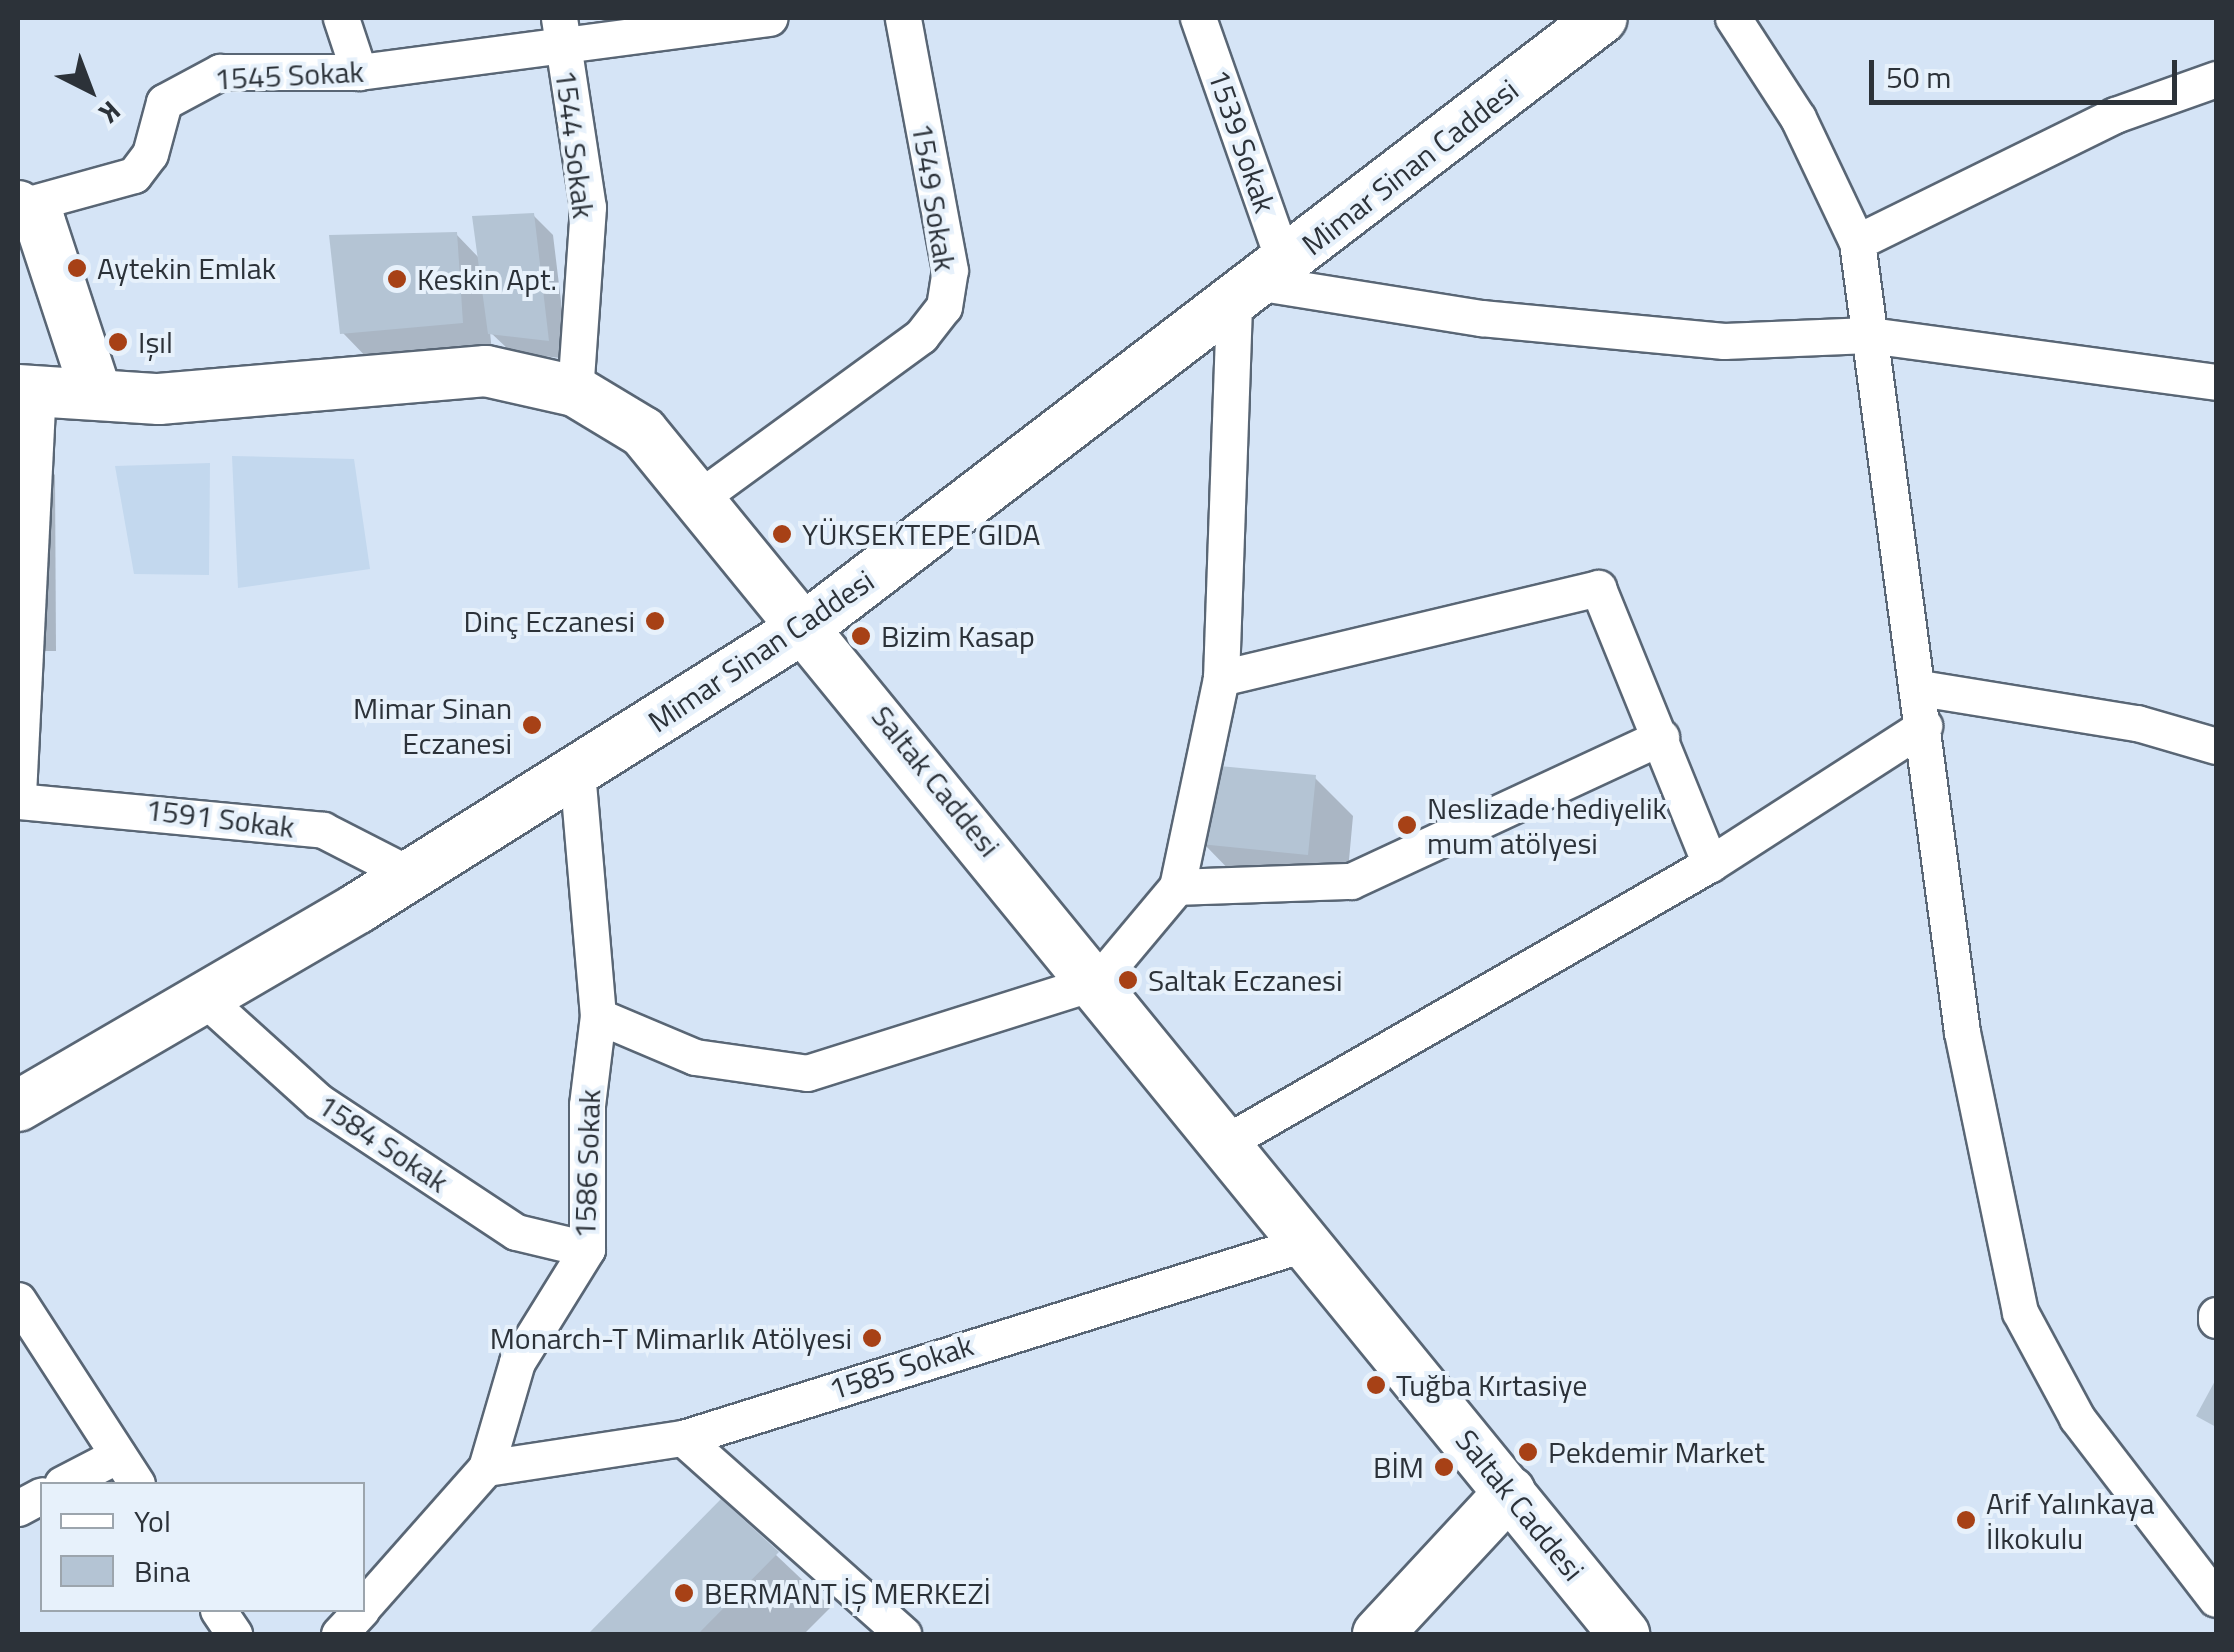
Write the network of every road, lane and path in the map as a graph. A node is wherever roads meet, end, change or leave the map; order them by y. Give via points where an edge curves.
1 (341, 18) edge
2 (769, 18) edge
3 (902, 18) edge
4 (1198, 18) edge
5 (1602, 18) edge
6 (1734, 18) edge
7 (561, 33) edge
8 (358, 72) junction
9 (2216, 79) edge
10 (18, 206) edge
11 (1857, 242) junction
12 (1260, 284) junction
13 (1869, 335) junction
14 (2216, 382) edge
15 (28, 390) edge
16 (575, 391) junction
17 (96, 392) junction
18 (700, 498) junction
19 (808, 625) junction
20 (1220, 678) junction
21 (1920, 688) junction
22 (1924, 726) junction
23 (1661, 738) junction
24 (2216, 746) edge
25 (577, 772) junction
26 (18, 798) edge
27 (1710, 864) junction
28 (411, 875) junction
29 (1177, 886) junction
30 (1098, 981) junction
31 (203, 997) junction
32 (598, 1016) junction
33 (18, 1106) edge
34 (1228, 1141) junction
35 (1310, 1242) junction
36 (587, 1249) junction
37 (18, 1300) edge
38 (683, 1438) junction
39 (118, 1455) junction
40 (486, 1468) junction
41 (66, 1482) edge
42 (136, 1482) edge
43 (1510, 1492) junction
44 (40, 1496) edge
45 (18, 1508) edge
46 (2216, 1598) edge
47 (365, 1606) edge
48 (219, 1612) edge
49 (359, 1612) edge
50 (234, 1634) edge
51 (338, 1634) edge
52 (903, 1634) edge
53 (1378, 1634) edge
54 (1624, 1634) edge

1 - 8 street
2 - 7 street, 1545 Sokak
3 - 18 street, 1549 Sokak via 950,270 944,307 922,336
4 - 12 street, 1539 Sokak
5 - 12 main road, Mimar Sinan Caddesi
6 - 11 street via 1798,118
7 - 8 street, 1545 Sokak
7 - 16 street, 1544 Sokak via 588,207
8 - 10 street, 1545 Sokak via 220,72 191,83 164,102 150,154 134,174
9 - 11 street via 2115,115
10 - 17 main road via 40,222
11 - 13 street
12 - 13 street via 1481,318 1724,341
12 - 19 main road, Mimar Sinan Caddesi
12 - 20 street
13 - 14 street
13 - 21 street
15 - 17 main road, Saltak Caddesi
15 - 26 street
16 - 17 main road, Saltak Caddesi via 486,372 159,399
16 - 18 main road, Saltak Caddesi via 643,432
18 - 19 main road, Saltak Caddesi
19 - 25 main road, Mimar Sinan Caddesi
19 - 30 main road, Saltak Caddesi
20 - 23 street via 1598,588
20 - 29 street
21 - 22 street
21 - 24 street via 2136,723
22 - 27 street
22 - 46 street via 1962,1032 2020,1312 2076,1418
23 - 27 street
23 - 29 street via 1351,882
25 - 28 main road, Mimar Sinan Caddesi
25 - 32 street, 1586 Sokak
26 - 28 street, 1591 Sokak via 323,830
27 - 34 street
28 - 31 main road, Mimar Sinan Caddesi
29 - 30 street
30 - 32 street via 807,1073 695,1057
30 - 34 main road, Saltak Caddesi
31 - 33 main road, Mimar Sinan Caddesi
31 - 36 street, 1584 Sokak via 318,1102 499,1222
32 - 36 street, 1586 Sokak via 587,1105
34 - 35 main road, Saltak Caddesi
35 - 38 street, 1585 Sokak
35 - 43 main road, Saltak Caddesi
36 - 40 street, 1586 Sokak via 516,1362
37 - 39 street
38 - 40 street, 1585 Sokak
38 - 52 street
39 - 41 street
39 - 42 street
40 - 47 street, 1586 Sokak
43 - 53 main road
43 - 54 main road, Saltak Caddesi
44 - 45 street
48 - 50 street
49 - 51 street, 1586 Sokak

